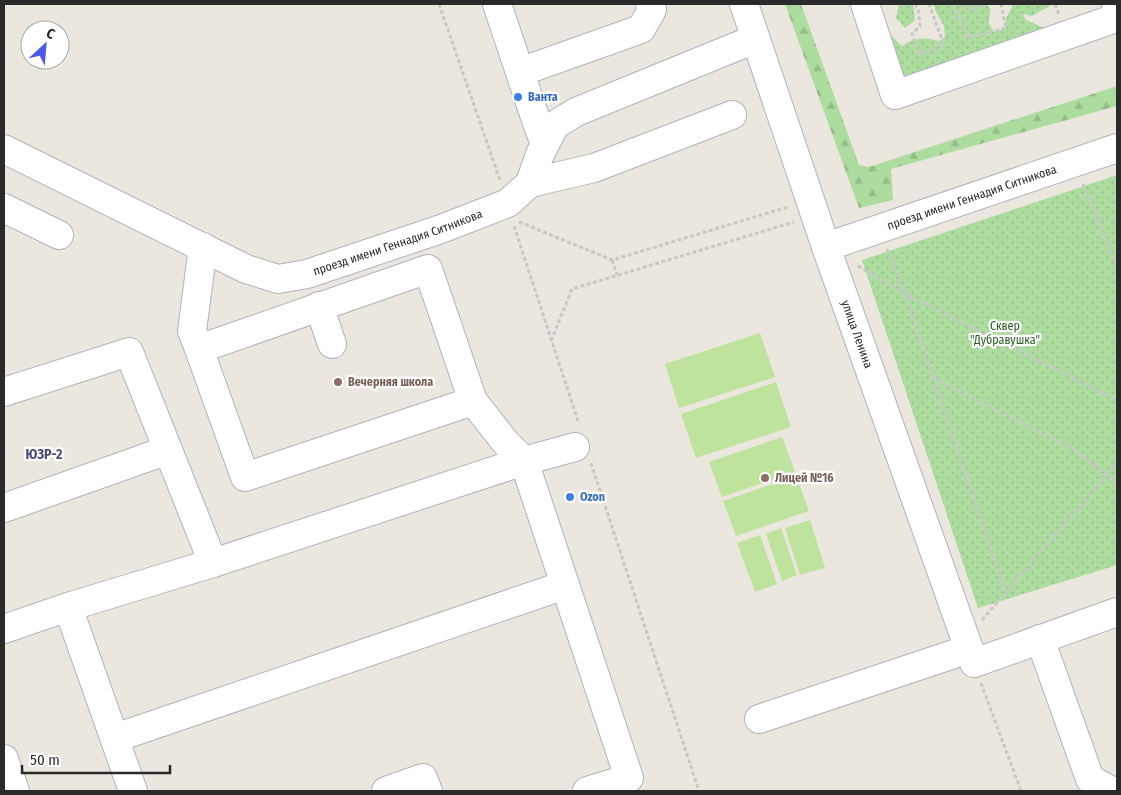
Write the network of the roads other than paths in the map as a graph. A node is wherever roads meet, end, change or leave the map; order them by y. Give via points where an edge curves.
1 (497, 4) edge
2 (650, 4) edge
3 (744, 4) edge
4 (865, 4) edge
5 (1117, 6) edge
6 (756, 39) junction
7 (520, 72) junction
8 (732, 115) dead end
9 (545, 144) junction
10 (1117, 148) edge
11 (4, 149) edge
12 (530, 183) junction
13 (4, 208) edge
14 (59, 235) dead end
15 (203, 247) junction
16 (826, 247) junction
17 (319, 306) junction
18 (332, 344) dead end
19 (199, 350) junction
20 (4, 392) edge
21 (473, 401) junction
22 (582, 447) road end
23 (168, 450) junction
24 (524, 461) junction
25 (4, 508) edge
26 (213, 563) junction
27 (565, 584) junction
28 (68, 607) junction
29 (1117, 612) edge
30 (4, 629) edge
31 (1040, 639) junction
32 (974, 645) junction
33 (759, 720) dead end
34 (115, 738) junction
35 (4, 758) edge
36 (15, 791) edge
37 (133, 791) edge
38 (386, 791) edge
39 (428, 791) edge
40 (587, 791) edge
41 (1112, 791) edge

1 - 7 street
2 - 7 street via 652,10 641,29
3 - 6 street, улица Ленина
4 - 5 street via 895,95 1113,20
6 - 9 street, проезд имени Геннадия Ситникова via 576,112 555,125
6 - 16 street, улица Ленина
7 - 9 street
8 - 12 street via 594,168
9 - 12 street, проезд имени Геннадия Ситникова
10 - 16 street, проезд имени Геннадия Ситникова
11 - 15 street, проезд имени Геннадия Ситникова
12 - 15 street, проезд имени Геннадия Ситникова via 508,203 307,274 278,279 246,269
13 - 14 street
15 - 19 street via 192,331
16 - 32 street, улица Ленина
17 - 18 street
17 - 19 street
17 - 21 street via 428,269
19 - 21 street via 245,477
20 - 23 street via 130,352
21 - 24 street
22 - 24 street
23 - 25 street
23 - 26 street
24 - 26 street
24 - 27 street
26 - 28 street
27 - 34 street
27 - 40 street via 629,778
28 - 30 street
28 - 34 street
29 - 31 street
31 - 32 street
31 - 41 street via 1090,779
32 - 33 street
34 - 37 street
35 - 36 street
38 - 39 street via 423,778

